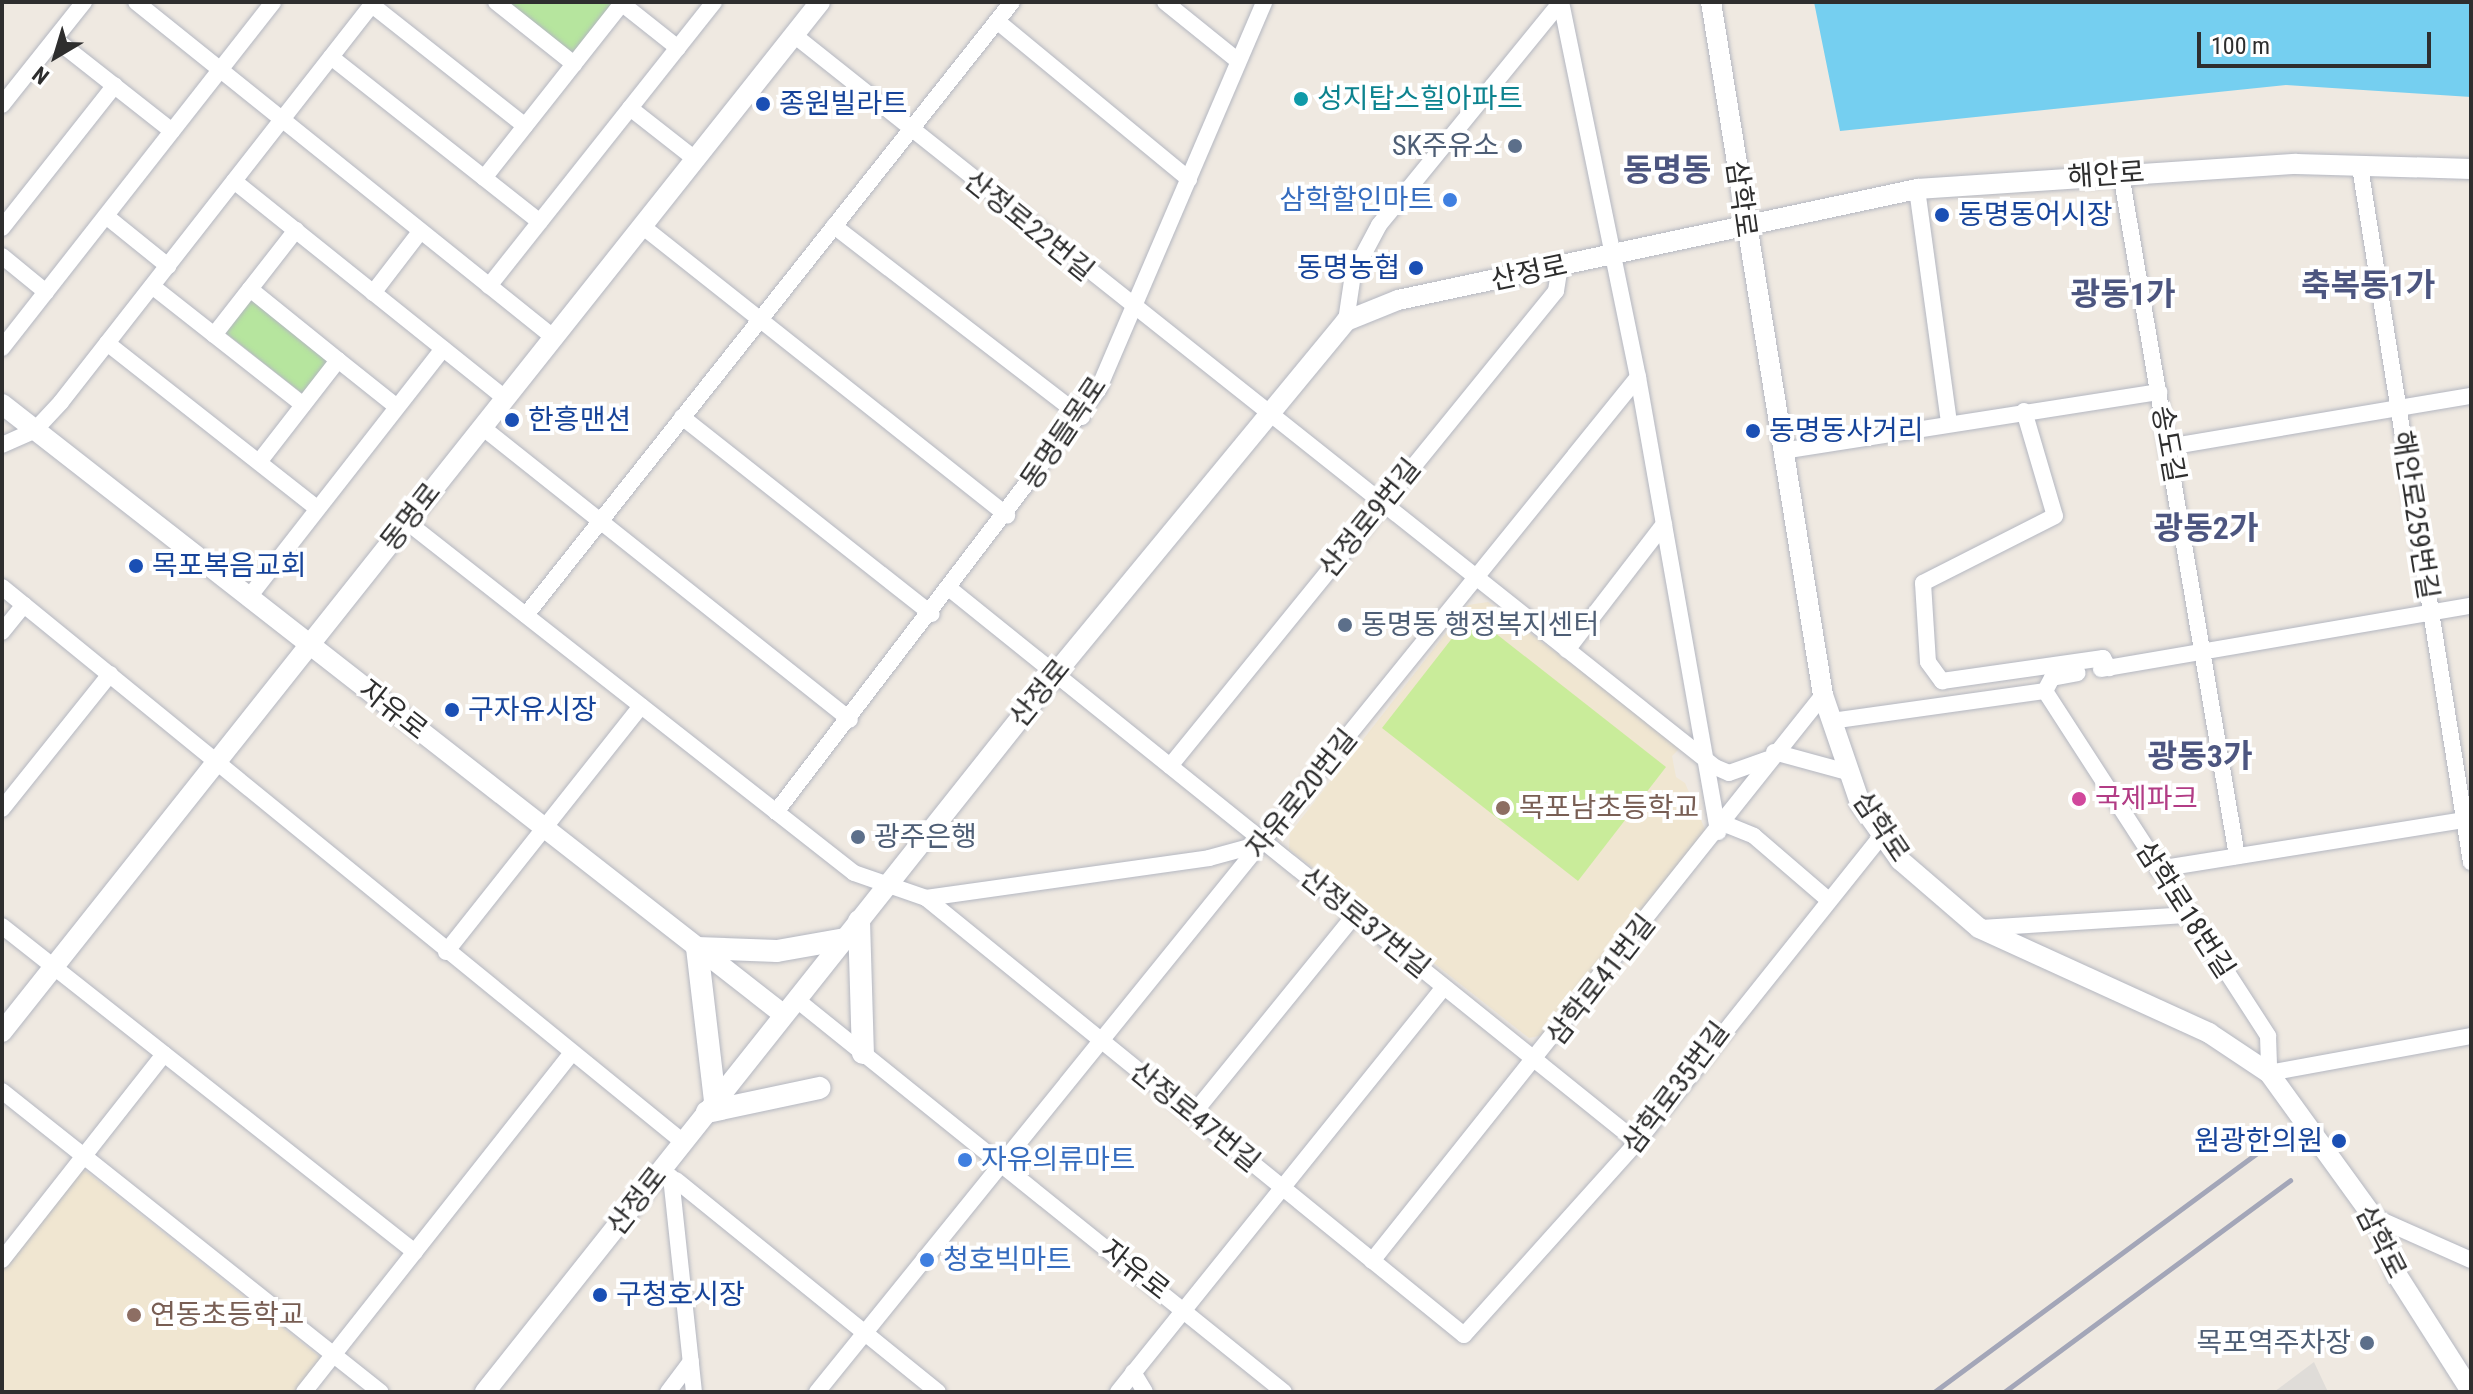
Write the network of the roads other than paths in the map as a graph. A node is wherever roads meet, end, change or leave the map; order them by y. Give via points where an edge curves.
1 (84, 2) edge
2 (136, 2) edge
3 (496, 2) edge
4 (714, 2) edge
5 (820, 2) edge
6 (1012, 2) edge
7 (1165, 2) edge
8 (1264, 2) edge
9 (1561, 2) edge
10 (1711, 2) edge
11 (272, 3) edge
12 (621, 3) edge
13 (373, 4) edge
14 (997, 21) junction
15 (794, 35) junction
16 (55, 39) junction
17 (678, 48) junction
18 (331, 57) junction
19 (1238, 61) junction
20 (574, 64) junction
21 (219, 71) junction
22 (115, 85) junction
23 (2, 105) edge
24 (630, 108) junction
25 (281, 121) junction
26 (525, 126) junction
27 (911, 129) junction
28 (172, 131) junction
29 (695, 159) junction
30 (2360, 167) junction
31 (2471, 169) edge
32 (2121, 174) junction
33 (484, 178) junction
34 (1189, 179) junction
35 (234, 181) junction
36 (1917, 189) junction
37 (106, 216) junction
38 (1744, 221) junction
39 (540, 222) junction
40 (642, 226) junction
41 (834, 226) junction
42 (2, 228) edge
43 (296, 230) junction
44 (420, 232) junction
45 (1614, 254) junction
46 (2, 256) edge
47 (168, 266) junction
48 (1560, 267) junction
49 (152, 286) junction
50 (489, 286) junction
51 (250, 289) junction
52 (46, 292) junction
53 (373, 293) junction
54 (1133, 310) junction
55 (760, 320) junction
56 (1346, 321) junction
57 (214, 335) junction
58 (553, 337) junction
59 (107, 343) junction
60 (2, 348) edge
61 (443, 349) junction
62 (338, 360) junction
63 (1638, 377) junction
64 (2159, 392) junction
65 (2471, 396) edge
66 (505, 398) junction
67 (2, 404) edge
68 (303, 405) junction
69 (397, 407) junction
70 (2397, 408) junction
71 (2024, 411) junction
72 (1267, 414) junction
73 (682, 417) junction
74 (1082, 417) junction
75 (1949, 422) junction
76 (482, 427) junction
77 (35, 430) junction
78 (2, 445) edge
79 (2168, 447) junction
80 (1782, 451) junction
81 (259, 462) junction
82 (1380, 505) junction
83 (317, 508) junction
84 (1007, 515) junction
85 (601, 520) junction
86 (407, 522) junction
87 (1664, 524) junction
88 (1474, 577) junction
89 (2, 587) edge
90 (950, 589) junction
91 (249, 597) junction
92 (24, 605) junction
93 (2471, 606) edge
94 (2431, 613) junction
95 (931, 614) junction
96 (526, 615) junction
97 (2, 632) edge
98 (310, 644) junction
99 (1567, 650) junction
100 (2203, 652) junction
101 (2109, 668) junction
102 (1056, 673) junction
103 (110, 674) junction
104 (2045, 691) junction
105 (1823, 695) junction
106 (641, 706) junction
107 (850, 720) junction
108 (1831, 721) junction
109 (1771, 756) junction
110 (1709, 759) junction
111 (214, 765) junction
112 (1170, 766) junction
113 (1847, 772) junction
114 (2, 809) edge
115 (776, 812) junction
116 (2468, 819) edge
117 (544, 828) junction
118 (1722, 828) junction
119 (1881, 836) junction
120 (1266, 843) junction
121 (2237, 856) junction
122 (2471, 862) edge
123 (2158, 869) junction
124 (888, 884) junction
125 (1825, 897) junction
126 (926, 898) junction
127 (1355, 915) junction
128 (2186, 915) junction
129 (859, 921) junction
130 (2, 926) edge
131 (1979, 928) junction
132 (845, 939) junction
133 (697, 948) junction
134 (446, 952) junction
135 (53, 967) junction
136 (1444, 987) junction
137 (790, 1008) junction
138 (2, 1032) edge
139 (2471, 1036) edge
140 (1101, 1040) junction
141 (572, 1053) junction
142 (863, 1053) junction
143 (164, 1054) junction
144 (1537, 1061) junction
145 (2269, 1073) junction
146 (819, 1088) dead end
147 (2, 1091) edge
148 (711, 1106) junction
149 (1193, 1114) junction
150 (683, 1142) junction
151 (1637, 1142) junction
152 (84, 1156) junction
153 (1000, 1164) junction
154 (669, 1175) junction
155 (1282, 1187) junction
156 (2372, 1216) junction
157 (415, 1252) junction
158 (2, 1260) edge
159 (2471, 1260) edge
160 (1372, 1261) junction
161 (1183, 1308) junction
162 (865, 1332) junction
163 (1464, 1335) joint
164 (334, 1355) junction
165 (691, 1362) junction
166 (1133, 1372) junction
167 (2471, 1391) edge
168 (304, 1392) edge
169 (381, 1392) edge
170 (485, 1392) edge
171 (668, 1392) edge
172 (694, 1392) edge
173 (817, 1392) edge
174 (938, 1392) edge
175 (1118, 1392) edge
176 (1145, 1392) edge
177 (1284, 1392) edge

1 - 16 street
2 - 21 street
3 - 20 street
4 - 17 street
5 - 15 street, 동명로
6 - 14 street
7 - 19 street
8 - 19 street, 동명들목로
9 - 45 street
9 - 56 street via 1379,225 1353,274
10 - 38 street, 삼학로
11 - 21 street
12 - 17 street
12 - 20 street
13 - 18 street
13 - 26 street
14 - 27 street
14 - 34 street
15 - 27 street, 산정로22번길
15 - 29 street, 동명로
16 - 22 street
16 - 23 street
17 - 24 street
18 - 25 street
18 - 33 street
19 - 34 street, 동명들목로
20 - 26 street
21 - 25 street
21 - 28 street
22 - 28 street
22 - 42 street
24 - 29 street
24 - 39 street
25 - 35 street
25 - 44 street
26 - 33 street
27 - 41 street
27 - 54 street, 산정로22번길
28 - 37 street
29 - 40 street, 동명로
30 - 31 street, 해안로
30 - 32 street, 해안로
30 - 70 street, 해안로259번길
32 - 36 street, 해안로
32 - 64 street, 송도길
33 - 39 street
34 - 54 street, 동명들목로
35 - 43 street
35 - 47 street
36 - 38 street, 해안로
36 - 75 street
37 - 47 street
37 - 52 street
38 - 45 street, 산정로
38 - 80 street, 삼학로
39 - 50 street
40 - 55 street
40 - 58 street, 동명로
41 - 55 street
41 - 74 street
43 - 51 street
43 - 53 street
44 - 50 street
44 - 53 street
45 - 48 street, 산정로
45 - 63 street
46 - 52 street
47 - 49 street
48 - 56 street, 산정로 via 1398,300
48 - 82 street, 산정로9번길 via 1556,291
49 - 57 street
49 - 59 street
50 - 58 street
51 - 57 street
51 - 62 street
52 - 60 street
53 - 61 street
54 - 72 street, 산정로22번길
54 - 74 street, 동명들목로
55 - 73 street
55 - 84 street
56 - 72 street, 산정로
57 - 68 street
58 - 66 street, 동명로
59 - 77 street
59 - 81 street
61 - 66 street
61 - 69 street
62 - 68 street
62 - 69 street
63 - 87 street
63 - 88 street, 자유로20번길
64 - 71 street
64 - 79 street, 송도길
65 - 70 street
66 - 76 street, 동명로
67 - 77 street, 자유로
68 - 81 street
69 - 83 street
70 - 79 street
70 - 94 street, 해안로259번길
71 - 75 street
71 - 101 street via 2055,516 1923,583 1928,662 1942,681 2103,658
72 - 82 street, 산정로22번길
72 - 102 street, 산정로
73 - 85 street
73 - 95 street
74 - 84 street, 동명들목로
75 - 80 street
76 - 85 street
76 - 86 street, 동명로
77 - 78 street
77 - 91 street, 자유로
79 - 100 street, 송도길
80 - 105 street, 삼학로
81 - 83 street
82 - 88 street, 산정로22번길
82 - 112 street, 산정로9번길
83 - 91 street
84 - 90 street, 동명들목로
85 - 96 street
85 - 107 street
86 - 96 street
86 - 98 street, 동명로
87 - 99 street
87 - 110 street
88 - 99 street, 산정로22번길
88 - 120 street, 자유로20번길
89 - 92 street
90 - 95 street, 동명들목로
90 - 102 street, 산정로37번길
91 - 98 street, 자유로
92 - 97 street
92 - 103 street
93 - 94 street
94 - 100 street
94 - 116 street, 해안로259번길
95 - 107 street, 동명들목로
96 - 106 street
98 - 111 street, 동명로
98 - 117 street, 자유로
99 - 110 street, 산정로22번길
100 - 101 street
100 - 121 street, 송도길
101 - 104 street via 2059,676
102 - 112 street, 산정로37번길
102 - 124 street, 산정로
103 - 111 street
103 - 114 street
104 - 108 street
104 - 123 street, 삼학로18번길
105 - 108 street, 삼학로
105 - 109 street, 삼학로41번길
106 - 115 street
106 - 117 street
107 - 115 street, 동명들목로
108 - 113 street, 삼학로
109 - 110 street via 1729,773
109 - 113 street
109 - 118 street, 삼학로41번길
110 - 118 street via 1707,788
111 - 134 street
111 - 135 street, 동명로
112 - 120 street, 산정로37번길
113 - 119 street, 삼학로
115 - 124 street via 854,873
116 - 121 street
116 - 122 street, 해안로259번길
117 - 133 street, 자유로
117 - 134 street
118 - 125 street via 1754,836
118 - 144 street, 삼학로41번길
119 - 125 street, 삼학로35번길
119 - 131 street, 삼학로 via 1923,884
120 - 126 street via 1209,858
120 - 127 street, 산정로37번길
120 - 140 street, 자유로20번길
121 - 123 street
123 - 128 street, 삼학로18번길
124 - 126 street
124 - 129 street, 산정로
125 - 151 street, 삼학로35번길
126 - 140 street, 산정로47번길
127 - 136 street, 산정로37번길
127 - 149 street
128 - 131 street
128 - 145 street, 삼학로18번길 via 2268,1036
129 - 132 street, 산정로
129 - 142 main road
130 - 135 street
131 - 145 street, 삼학로 via 2209,1033
132 - 133 main road via 777,951
132 - 137 street, 산정로
133 - 137 street, 자유로
133 - 148 main road
134 - 141 street
135 - 138 street, 동명로
135 - 143 street
136 - 144 street, 산정로37번길
136 - 155 street
137 - 142 street, 자유로
137 - 148 street, 산정로
139 - 145 street
140 - 149 street, 산정로47번길
140 - 153 street, 자유로20번길
141 - 150 street
141 - 157 street
142 - 153 street, 자유로
143 - 152 street
143 - 157 street
144 - 151 street, 산정로37번길
144 - 160 street, 삼학로41번길
145 - 156 street, 삼학로
146 - 148 main road
147 - 152 street
148 - 150 street, 산정로
149 - 155 street, 산정로47번길
150 - 154 street, 산정로
151 - 163 street, 삼학로35번길
152 - 158 street
152 - 164 street
153 - 161 street, 자유로
153 - 162 street, 자유로20번길
154 - 162 street
154 - 165 street
154 - 170 street, 산정로
155 - 160 street, 산정로47번길
155 - 161 street
156 - 159 street
156 - 167 street, 삼학로 via 2397,1275
157 - 164 street
160 - 163 street, 산정로47번길
161 - 166 street
161 - 177 street, 자유로
162 - 173 street, 자유로20번길
162 - 174 street
164 - 168 street
164 - 169 street
165 - 171 street
165 - 172 street
166 - 175 street
166 - 176 street

